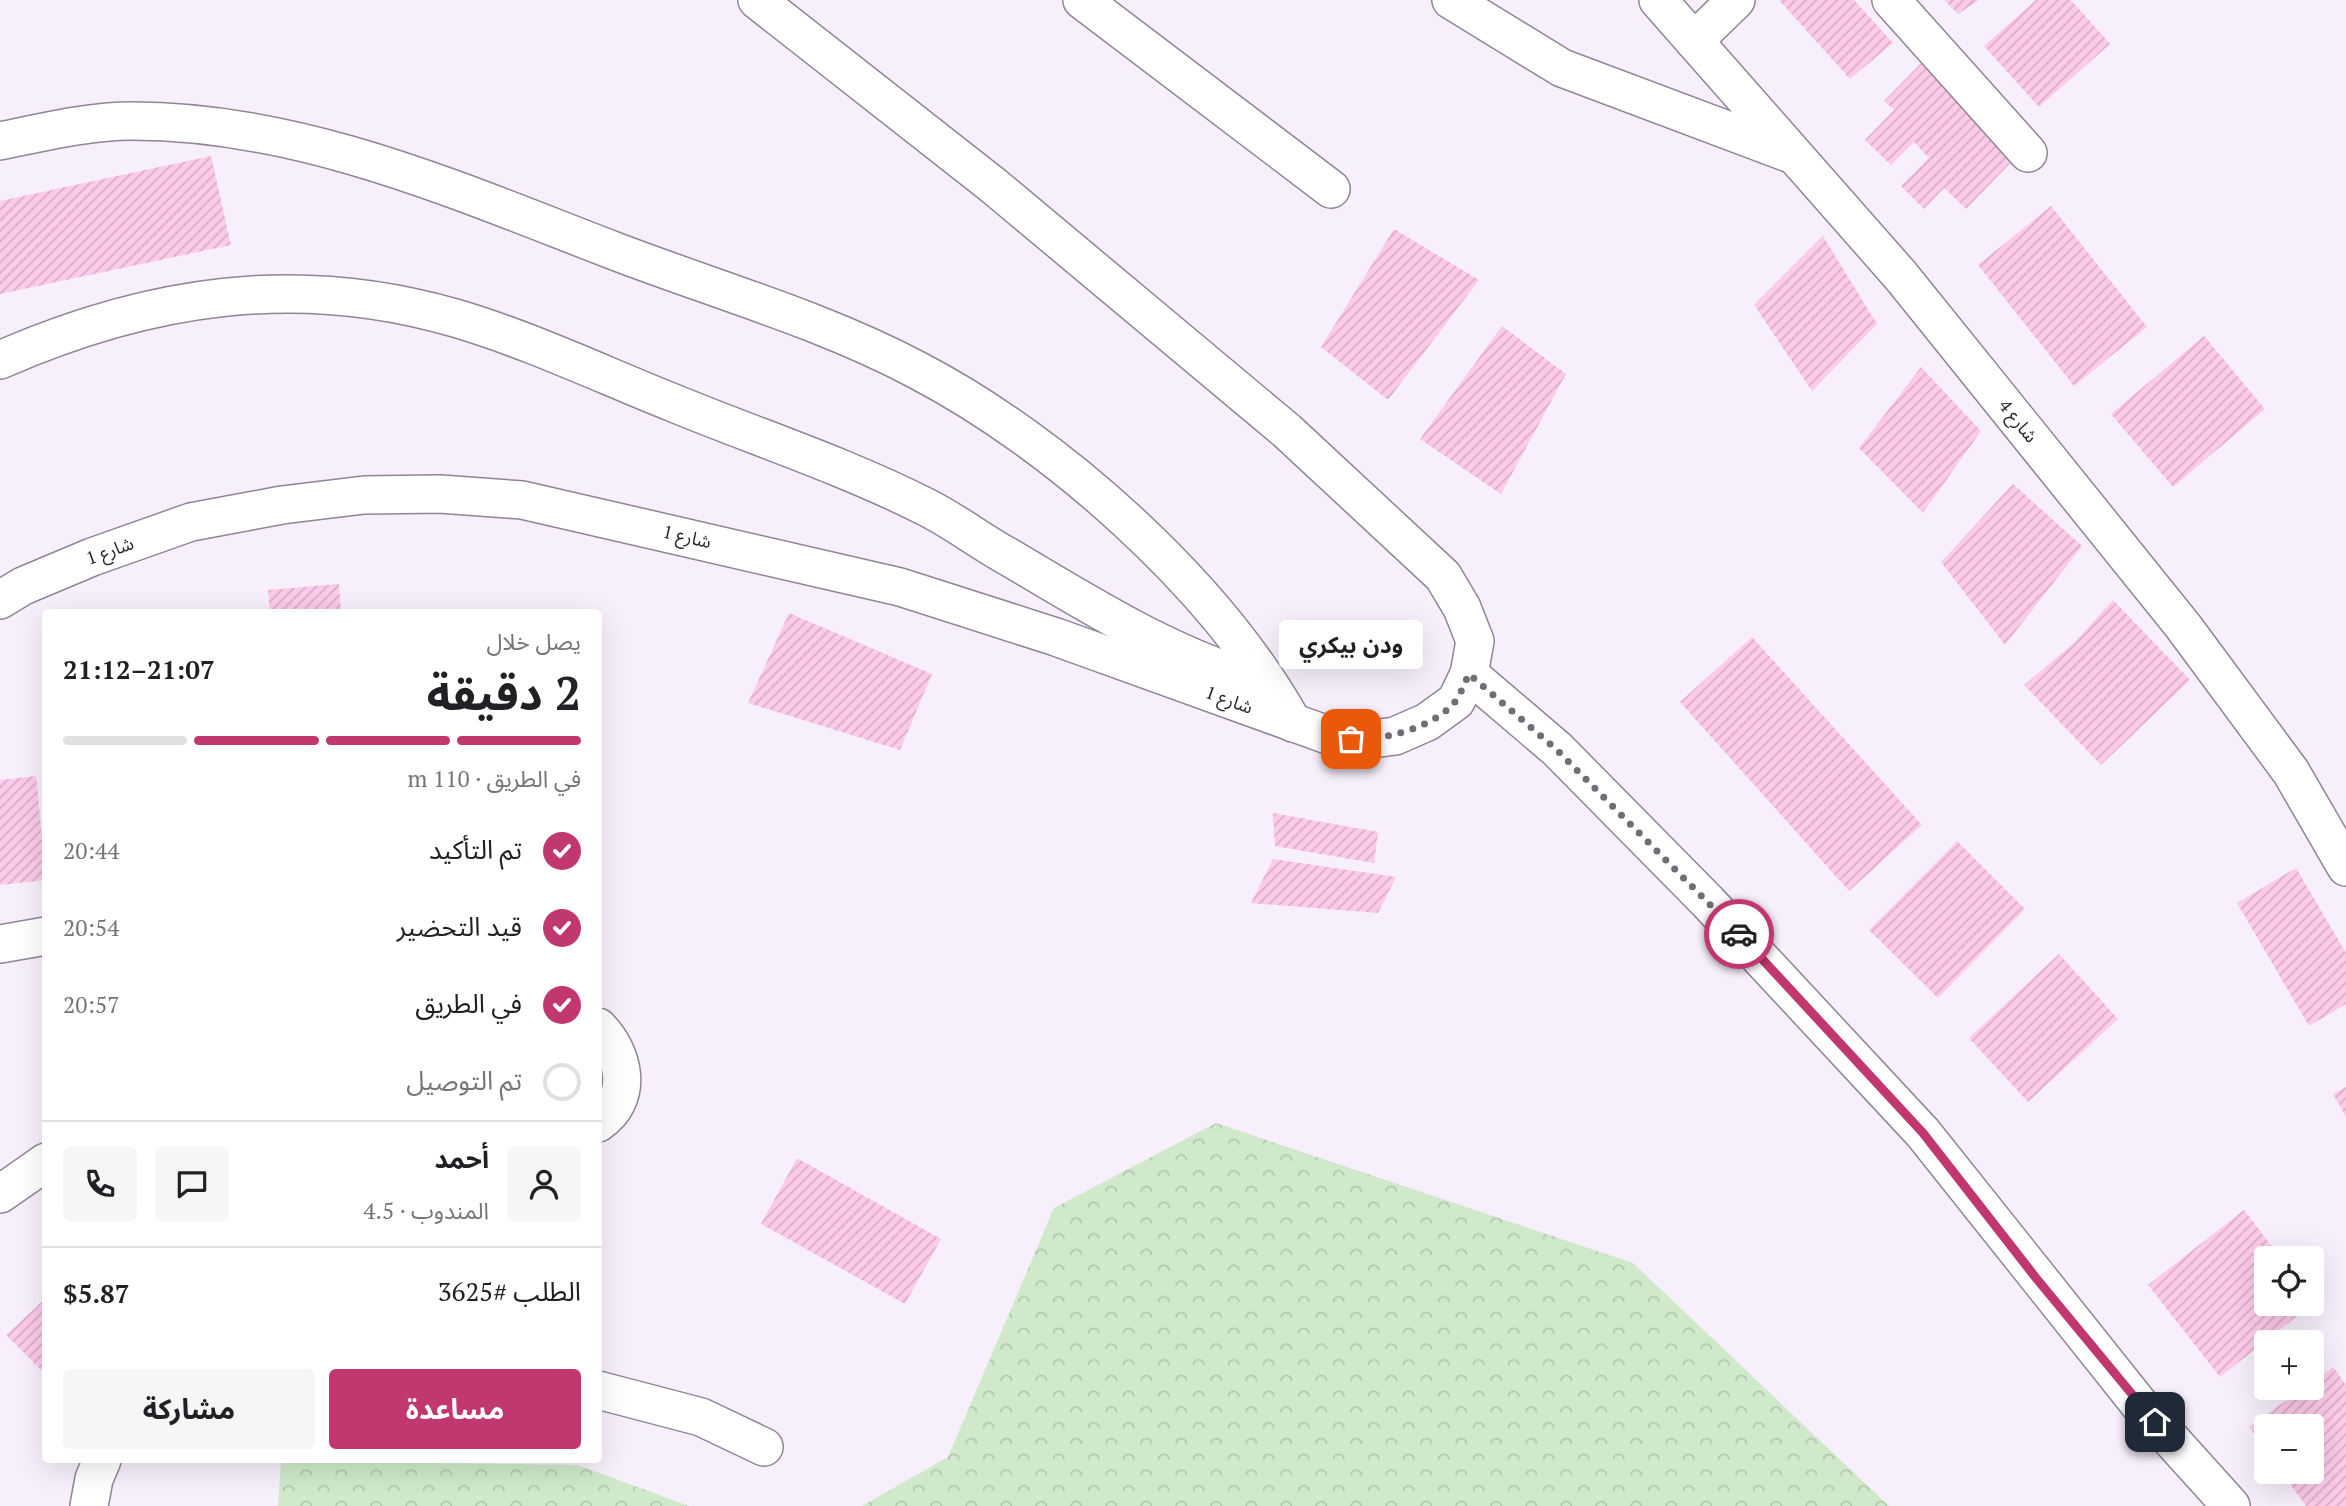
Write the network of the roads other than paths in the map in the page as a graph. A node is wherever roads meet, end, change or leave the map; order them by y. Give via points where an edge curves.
1 (757, 0) edge
2 (1082, 0) edge
3 (1451, 0) edge
4 (1658, 0) edge
5 (1736, 0) edge
6 (1891, 0) edge
7 (1694, 41) junction
8 (0, 141) edge
9 (2028, 153) dead end
10 (1795, 156) junction
11 (1331, 189) dead end
12 (0, 360) edge
13 (0, 600) edge
14 (1469, 674) junction
15 (1272, 686) junction
16 (1293, 723) junction
17 (2346, 867) edge
18 (42, 937) edge
19 (0, 944) edge
20 (602, 1031) edge
21 (602, 1120) edge
22 (42, 1165) edge
23 (0, 1195) edge
24 (602, 1391) edge
25 (764, 1447) dead end
26 (101, 1463) edge
27 (89, 1506) edge
28 (2231, 1506) edge

1 - 14 street, شارع 1 via 984,177 1287,431 1443,576 1475,641
2 - 11 street
3 - 10 street via 1562,68
4 - 7 street, شارع 4
5 - 7 street
6 - 9 street
7 - 10 street, شارع 4
8 - 15 street via 62,127 128,121 194,123 260,133 437,182 846,337 918,370 1014,429 1103,500 1213,608
10 - 17 street, شارع 4 via 1901,276 2183,626 2291,772
12 - 15 street via 121,315 215,297 311,295 385,301 457,318 834,465 929,508 1155,642
13 - 16 street, شارع 1 via 92,557 191,522 364,495 522,500 900,587 1056,637
14 - 16 street, شارع 1 via 1456,701 1427,722 1395,736 1336,738
14 - 28 street via 1557,750 1699,892 1913,1123 2139,1404
15 - 16 street
18 - 19 street
20 - 21 street via 622,1065 623,1087 609,1116
22 - 23 street
24 - 25 street via 701,1417
26 - 27 street

